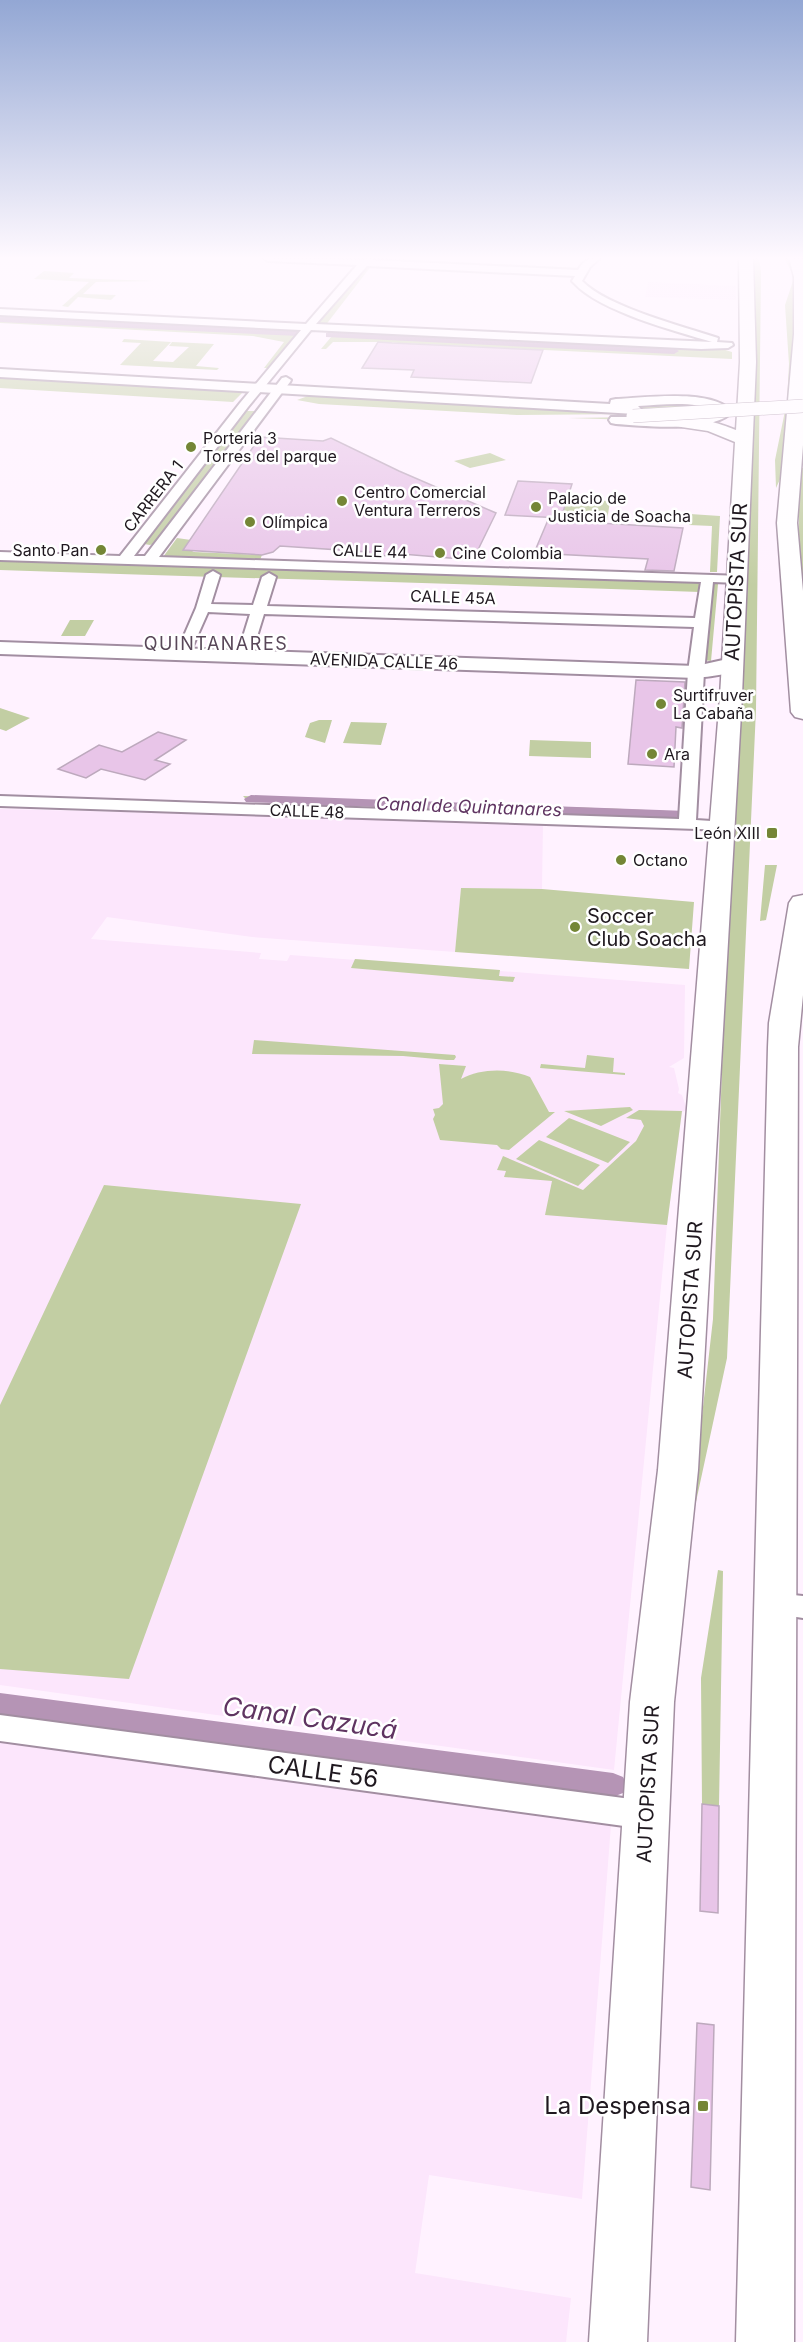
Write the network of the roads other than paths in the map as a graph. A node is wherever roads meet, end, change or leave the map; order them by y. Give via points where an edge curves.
1 (279, 367) edge
2 (737, 367) edge
3 (740, 367) edge
4 (799, 367) edge
5 (295, 369) dead end
6 (0, 373) edge
7 (260, 388) junction
8 (279, 389) junction
9 (392, 395) junction
10 (489, 400) junction
11 (687, 402) junction
12 (228, 404) dead end
13 (803, 404) edge
14 (244, 405) junction
15 (264, 406) junction
16 (286, 407) dead end
17 (374, 409) dead end
18 (634, 413) junction
19 (474, 416) dead end
20 (521, 418) junction
21 (674, 422) junction
22 (744, 439) junction
23 (136, 544) junction
24 (160, 546) junction
25 (0, 556) edge
26 (124, 560) junction
27 (149, 561) junction
28 (213, 575) dead end
29 (269, 577) dead end
30 (723, 582) junction
31 (203, 608) junction
32 (259, 609) junction
33 (701, 622) junction
34 (0, 648) edge
35 (183, 654) junction
36 (244, 656) junction
37 (696, 672) junction
38 (732, 680) junction
39 (803, 712) edge
40 (0, 801) edge
41 (704, 825) junction
42 (803, 903) edge
43 (803, 913) edge
44 (789, 1605) edge
45 (0, 1728) edge
46 (646, 1815) junction
47 (618, 2342) edge
48 (765, 2342) edge

1 - 7 street, CARRERA 1
2 - 11 main road via 722,395
3 - 22 highway, AUTOPISTA SUR
4 - 39 highway via 787,523
5 - 8 street, CARRERA 1
6 - 7 main road
7 - 8 main road
7 - 14 street, CARRERA 1
8 - 9 main road
8 - 15 street, CARRERA 1
9 - 10 main road
9 - 17 main road via 305,395 292,401
10 - 11 main road
10 - 18 main road
11 - 21 main road via 714,404 725,412 711,418
12 - 14 main road
13 - 18 main road, bridge
14 - 15 main road
14 - 23 street, CARRERA 1
15 - 16 main road
15 - 24 street, CARRERA 1
18 - 20 main road
19 - 20 main road
20 - 21 main road
21 - 22 highway via 711,426
22 - 30 highway, AUTOPISTA SUR
23 - 24 street
23 - 26 street, CARRERA 1
24 - 27 street, CARRERA 1
25 - 26 street, CALLE 44
26 - 27 street, CALLE 44
27 - 30 street, CALLE 44
28 - 31 street
29 - 32 street
30 - 33 street
30 - 38 highway, AUTOPISTA SUR
31 - 32 street, CALLE 45A
31 - 35 street
32 - 33 street, CALLE 45A
32 - 36 street
33 - 37 street
34 - 35 main road, AVENIDA CALLE 46
35 - 36 main road, AVENIDA CALLE 46
36 - 37 main road, AVENIDA CALLE 46
37 - 38 main road via 715,681
37 - 38 main road, AVENIDA CALLE 46 via 718,669
37 - 41 street
38 - 41 highway, AUTOPISTA SUR
40 - 41 street, CALLE 48
41 - 46 highway, AUTOPISTA SUR via 678,1470 652,1702
42 - 43 highway
43 - 44 highway via 783,1047
44 - 48 highway
45 - 46 street, CALLE 56
46 - 47 highway, AUTOPISTA SUR

